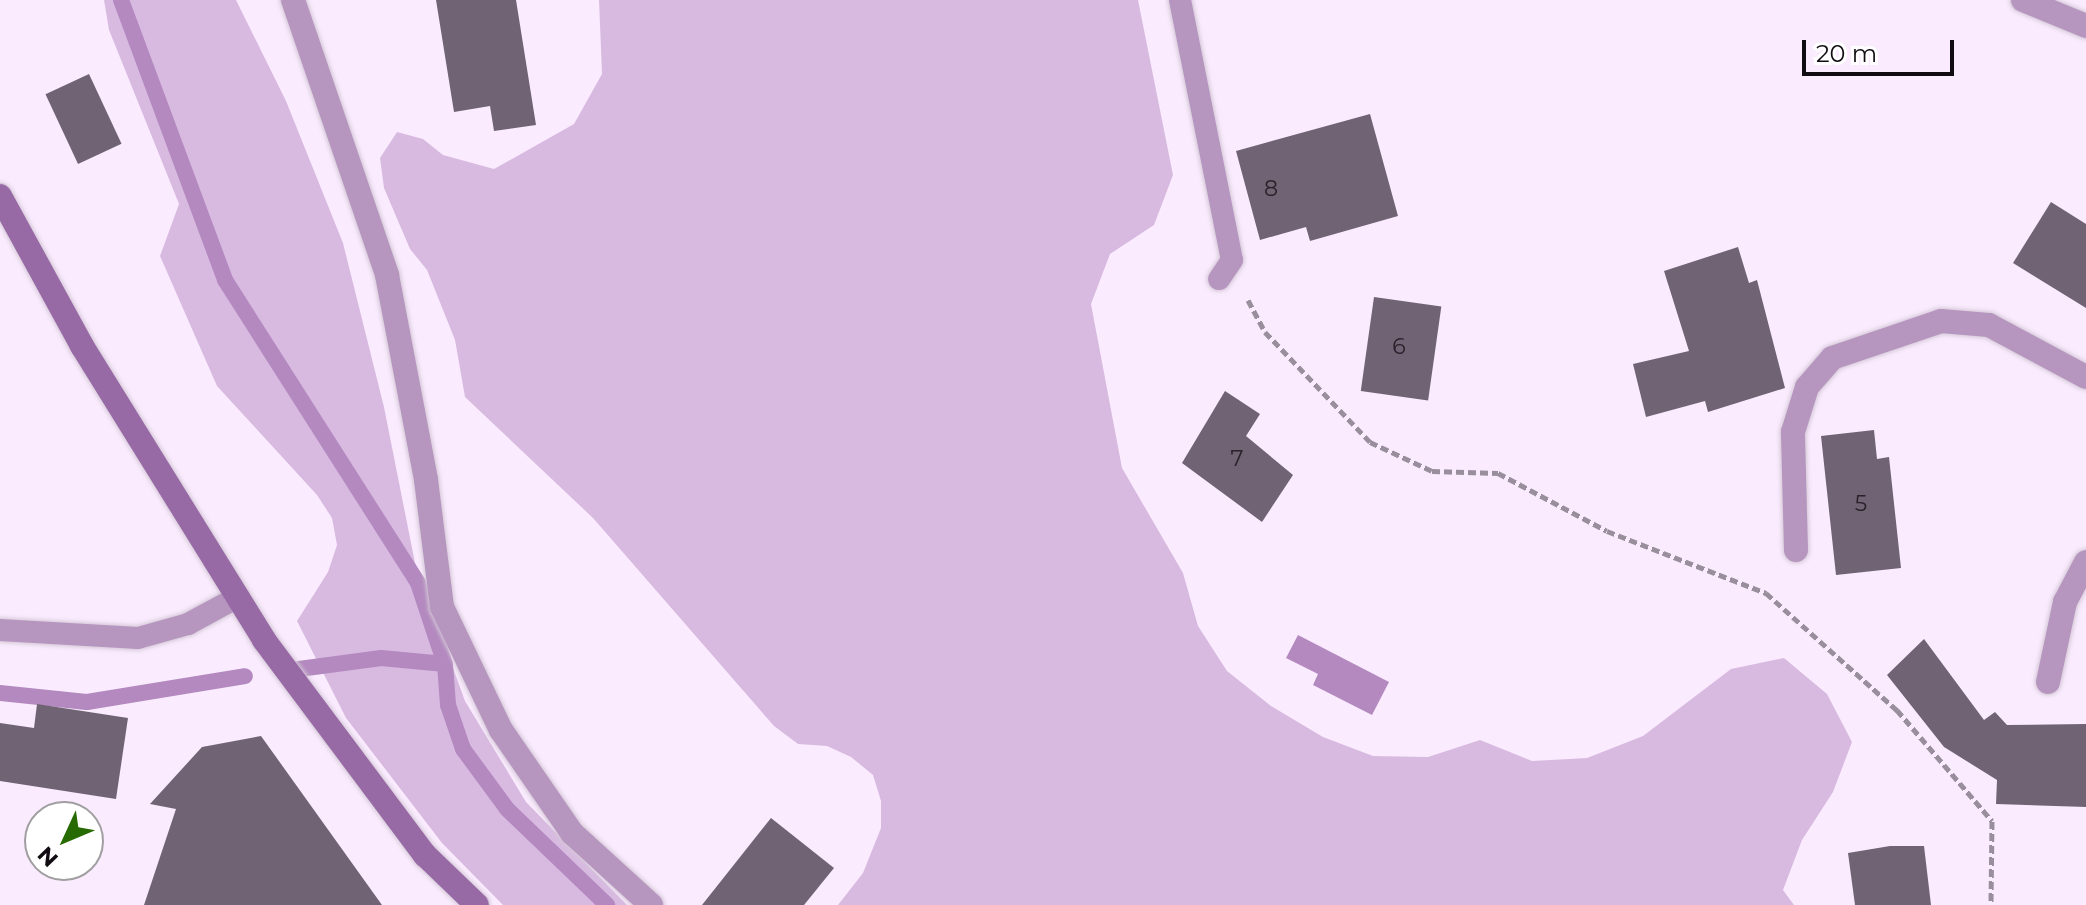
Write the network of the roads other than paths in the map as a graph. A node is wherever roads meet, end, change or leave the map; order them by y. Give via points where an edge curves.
1 (293, 0) edge
2 (1180, 0) edge
3 (2023, 0) edge
4 (2086, 26) edge
5 (0, 196) edge
6 (1219, 279) road end
7 (2086, 377) edge
8 (1796, 550) dead end
9 (2086, 562) edge
10 (238, 597) junction
11 (0, 630) edge
12 (2048, 682) dead end
13 (477, 905) edge
14 (651, 905) edge

1 - 14 street via 387,275 426,480 442,607 501,730 572,833
2 - 6 lane via 1232,260
3 - 4 street
5 - 10 street via 82,346
7 - 8 street via 1989,325 1941,321 1832,358 1807,387 1793,432
9 - 12 street via 2065,602
10 - 11 lane via 188,624 138,638
10 - 13 street via 336,740 425,855

